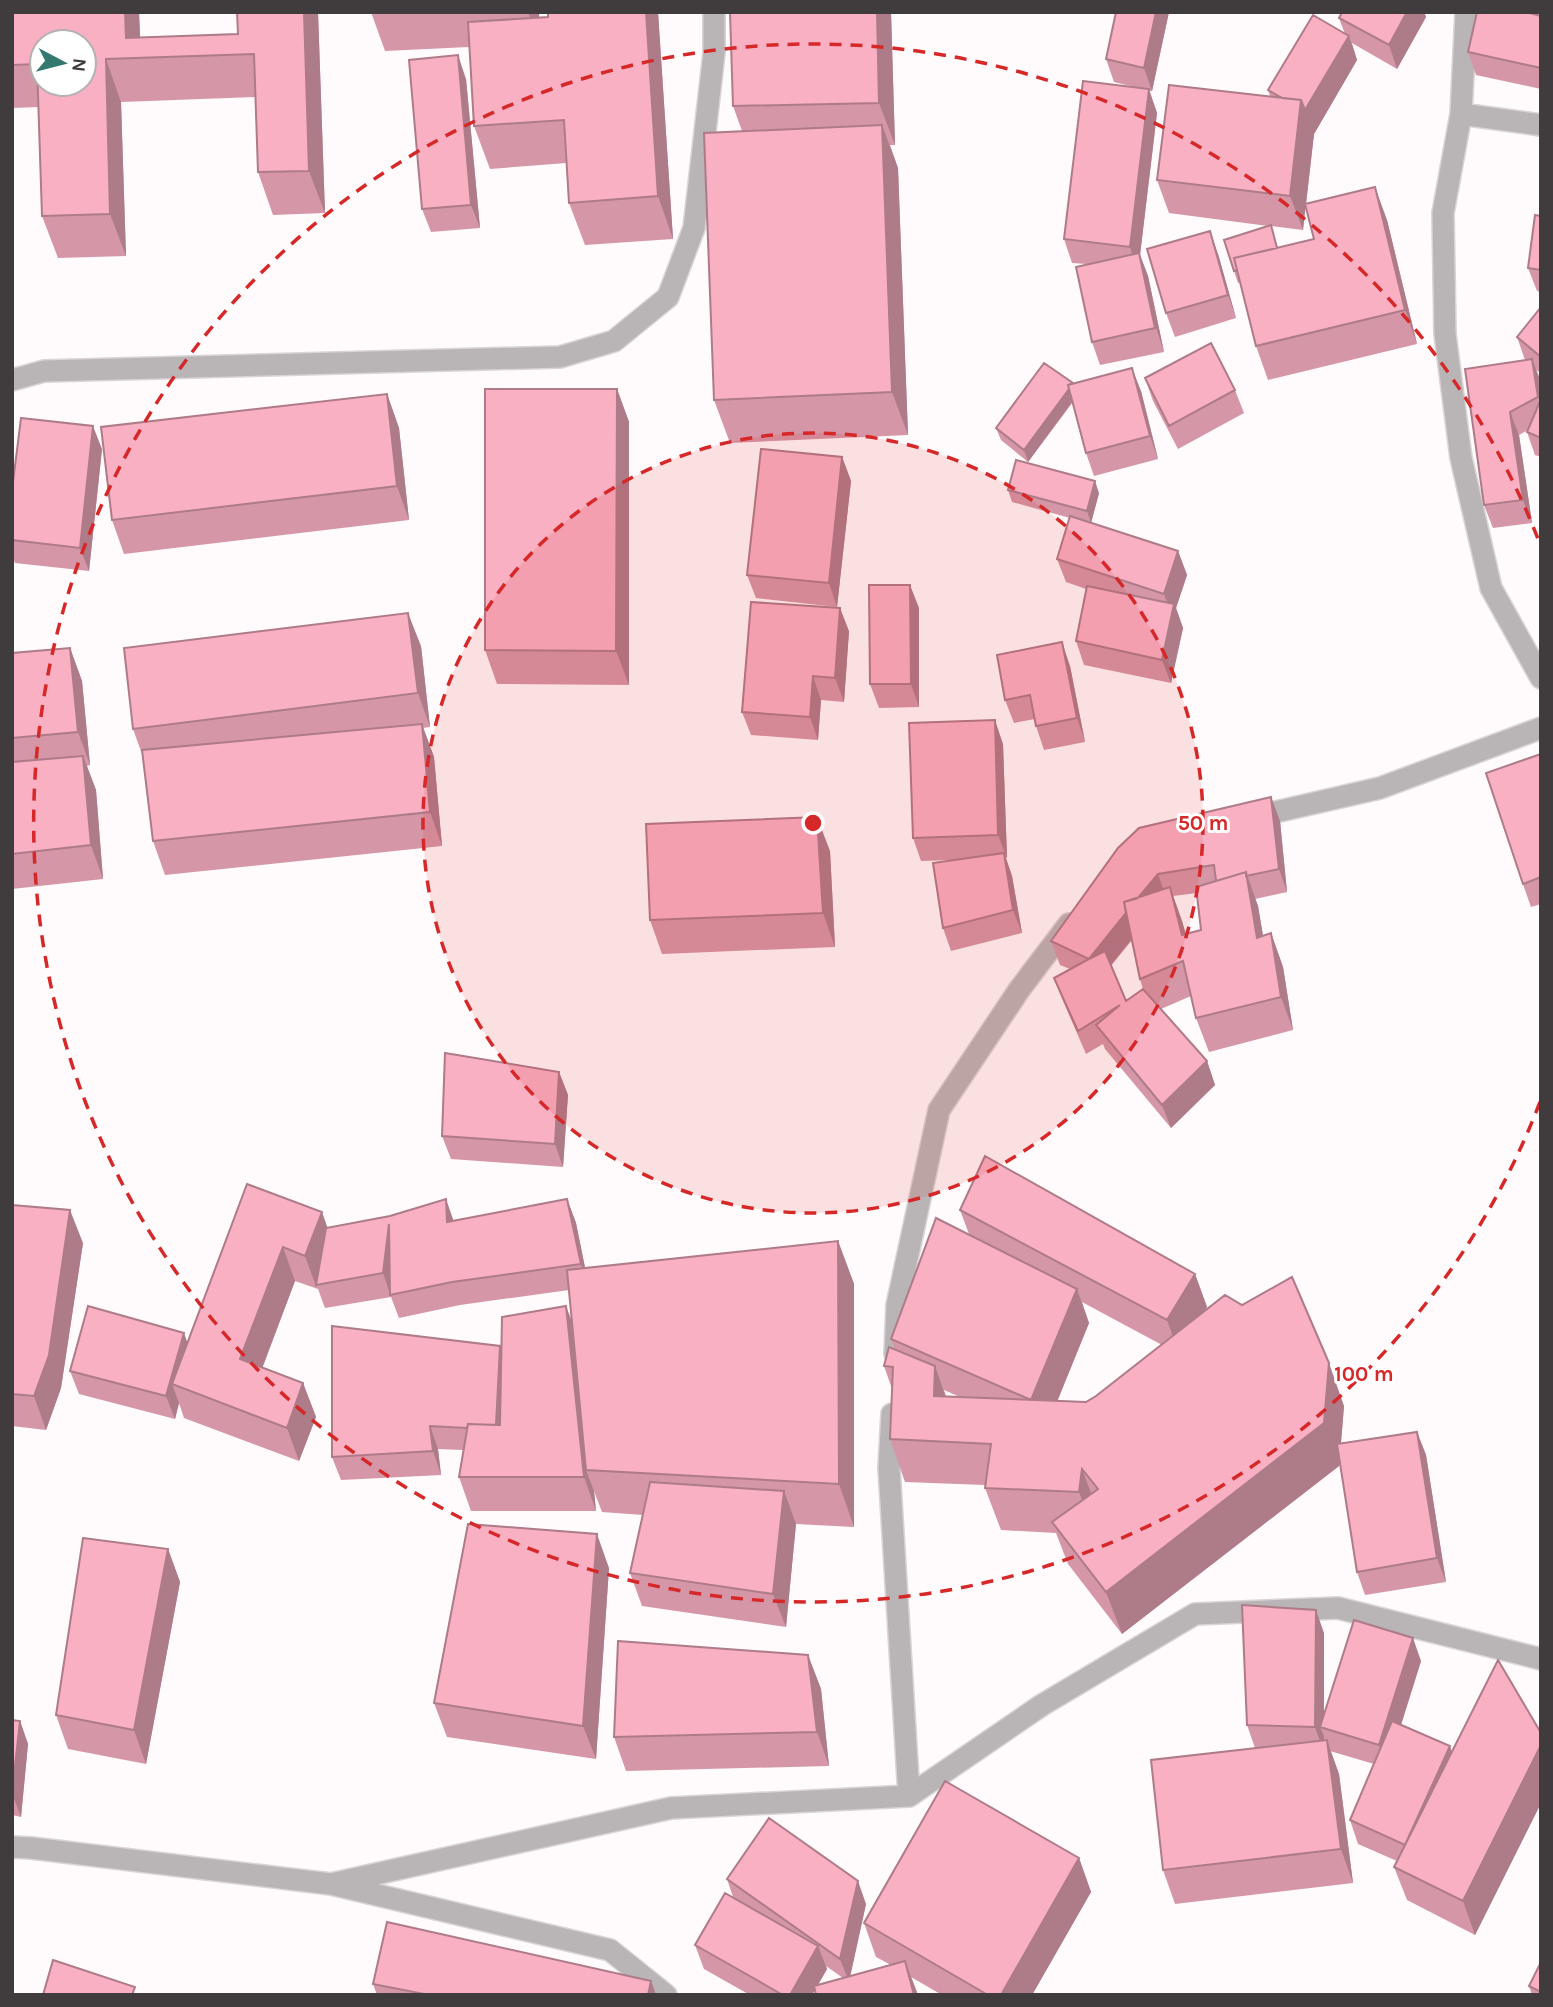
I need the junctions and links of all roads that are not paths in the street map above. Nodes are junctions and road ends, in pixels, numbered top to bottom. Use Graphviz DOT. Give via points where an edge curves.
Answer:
graph roads {
  1 [pos="714,12"];
  2 [pos="1466,12"];
  3 [pos="1461,114"];
  4 [pos="1541,125"];
  5 [pos="12,380"];
  6 [pos="1541,678"];
  7 [pos="1541,728"];
  8 [pos="1234,821"];
  9 [pos="1084,904"];
  10 [pos="894,1373"];
  11 [pos="893,1400"];
  12 [pos="1541,1659"];
  13 [pos="909,1796"];
  14 [pos="12,1847"];
  15 [pos="331,1884"];
  16 [pos="666,1995"];
  1 -- 5 [label="street" via="714,53 694,228 668,297 614,341 559,357 44,371"];
  2 -- 3 [label="street"];
  3 -- 4 [label="street"];
  3 -- 6 [label="street" via="1443,213 1445,334 1461,458 1491,588"];
  7 -- 8 [label="street" via="1380,788"];
  9 -- 10 [label="street" via="1019,990 939,1110 897,1305"];
  11 -- 13 [label="street" via="889,1468"];
  12 -- 13 [label="street" via="1338,1608 1195,1614 1042,1704"];
  13 -- 15 [label="street" via="671,1808"];
  14 -- 15 [label="street"];
  15 -- 16 [label="street" via="610,1950"];
}
